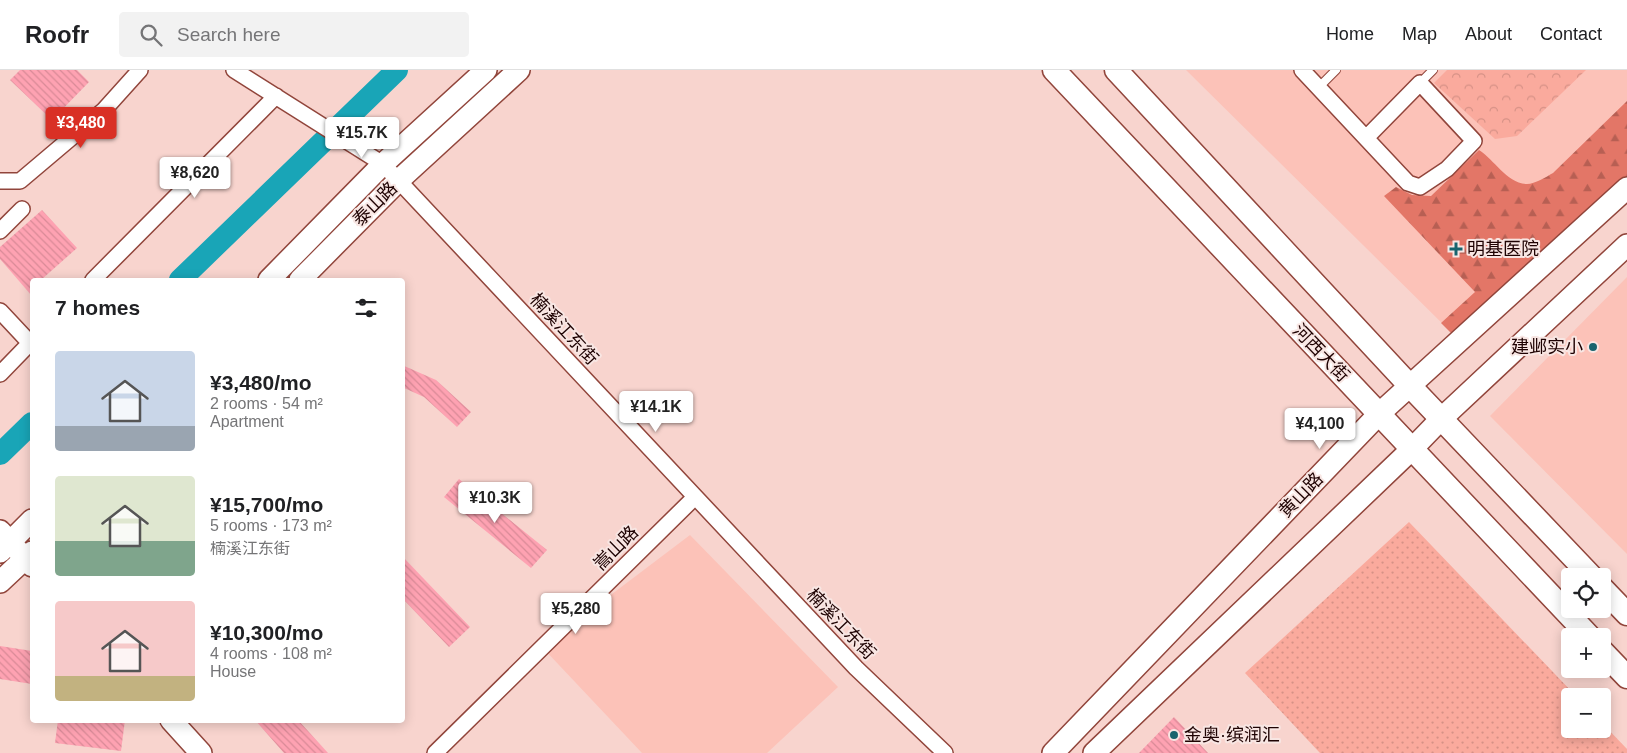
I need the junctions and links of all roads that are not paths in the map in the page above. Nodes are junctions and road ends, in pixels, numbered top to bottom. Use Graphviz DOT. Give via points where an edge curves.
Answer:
graph roads {
  1 [pos="140,70"];
  2 [pos="234,70"];
  3 [pos="486,70"];
  4 [pos="519,70"];
  5 [pos="1054,70"];
  6 [pos="1302,70"];
  7 [pos="1336,70"];
  8 [pos="1433,70"];
  9 [pos="1118,71"];
  10 [pos="1420,83"];
  11 [pos="1318,88"];
  12 [pos="276,96"];
  13 [pos="1366,138"];
  14 [pos="383,164"];
  15 [pos="0,181"];
  16 [pos="398,181"];
  17 [pos="1627,188"];
  18 [pos="22,209"];
  19 [pos="0,231"];
  20 [pos="1627,245"];
  21 [pos="95,278"];
  22 [pos="271,278"];
  23 [pos="302,278"];
  24 [pos="0,311"];
  25 [pos="30,341"];
  26 [pos="30,343"];
  27 [pos="0,374"];
  28 [pos="1410,386"];
  29 [pos="1380,414"];
  30 [pos="1441,419"];
  31 [pos="1412,449"];
  32 [pos="695,496"];
  33 [pos="30,522"];
  34 [pos="4,541"];
  35 [pos="30,559"];
  36 [pos="1583,568"];
  37 [pos="0,582"];
  38 [pos="1611,597"];
  39 [pos="1627,614"];
  40 [pos="1581,628"];
  41 [pos="1611,660"];
  42 [pos="1627,677"];
  43 [pos="174,723"];
  44 [pos="201,753"];
  45 [pos="435,753"];
  46 [pos="945,753"];
  47 [pos="1053,753"];
  48 [pos="1094,753"];
  1 -- 15 [label="street" via="104,110 20,181"];
  2 -- 12 [label="street, 楠溪江东街"];
  3 -- 14 [label="main road, 泰山路"];
  4 -- 16 [label="main road, 泰山路"];
  5 -- 29 [label="main road, 河西大街"];
  6 -- 11 [label="street"];
  7 -- 11 [label="lane"];
  8 -- 10 [label="lane"];
  9 -- 28 [label="main road"];
  10 -- 13 [label="street"];
  10 -- 13 [label="street" via="1474,141 1448,170 1420,188 1408,182"];
  11 -- 13 [label="street"];
  12 -- 14 [label="street, 楠溪江东街"];
  12 -- 21 [label="street"];
  14 -- 16 [label="street, 楠溪江东街"];
  14 -- 22 [label="main road, 泰山路"];
  16 -- 23 [label="main road, 泰山路"];
  16 -- 32 [label="street, 楠溪江东街"];
  17 -- 28 [label="main road, 黄山路"];
  18 -- 19 [label="street"];
  20 -- 30 [label="main road"];
  24 -- 25 [label="street"];
  26 -- 27 [label="street"];
  28 -- 29 [label="main road, 黄山路"];
  28 -- 30 [label="main road"];
  29 -- 31 [label="main road, 河西大街"];
  29 -- 47 [label="main road, 黄山路"];
  30 -- 31 [label="main road"];
  30 -- 36 [label="main road"];
  31 -- 40 [label="main road, 河西大街"];
  31 -- 48 [label="main road"];
  32 -- 45 [label="street, 嵩山路"];
  32 -- 46 [label="street, 楠溪江东街" via="856,668"];
  33 -- 34 [label="main road"];
  34 -- 35 [label="main road"];
  35 -- 37 [label="main road"];
  38 -- 39 [label="main road"];
  41 -- 42 [label="main road"];
  43 -- 44 [label="main road"];
}
